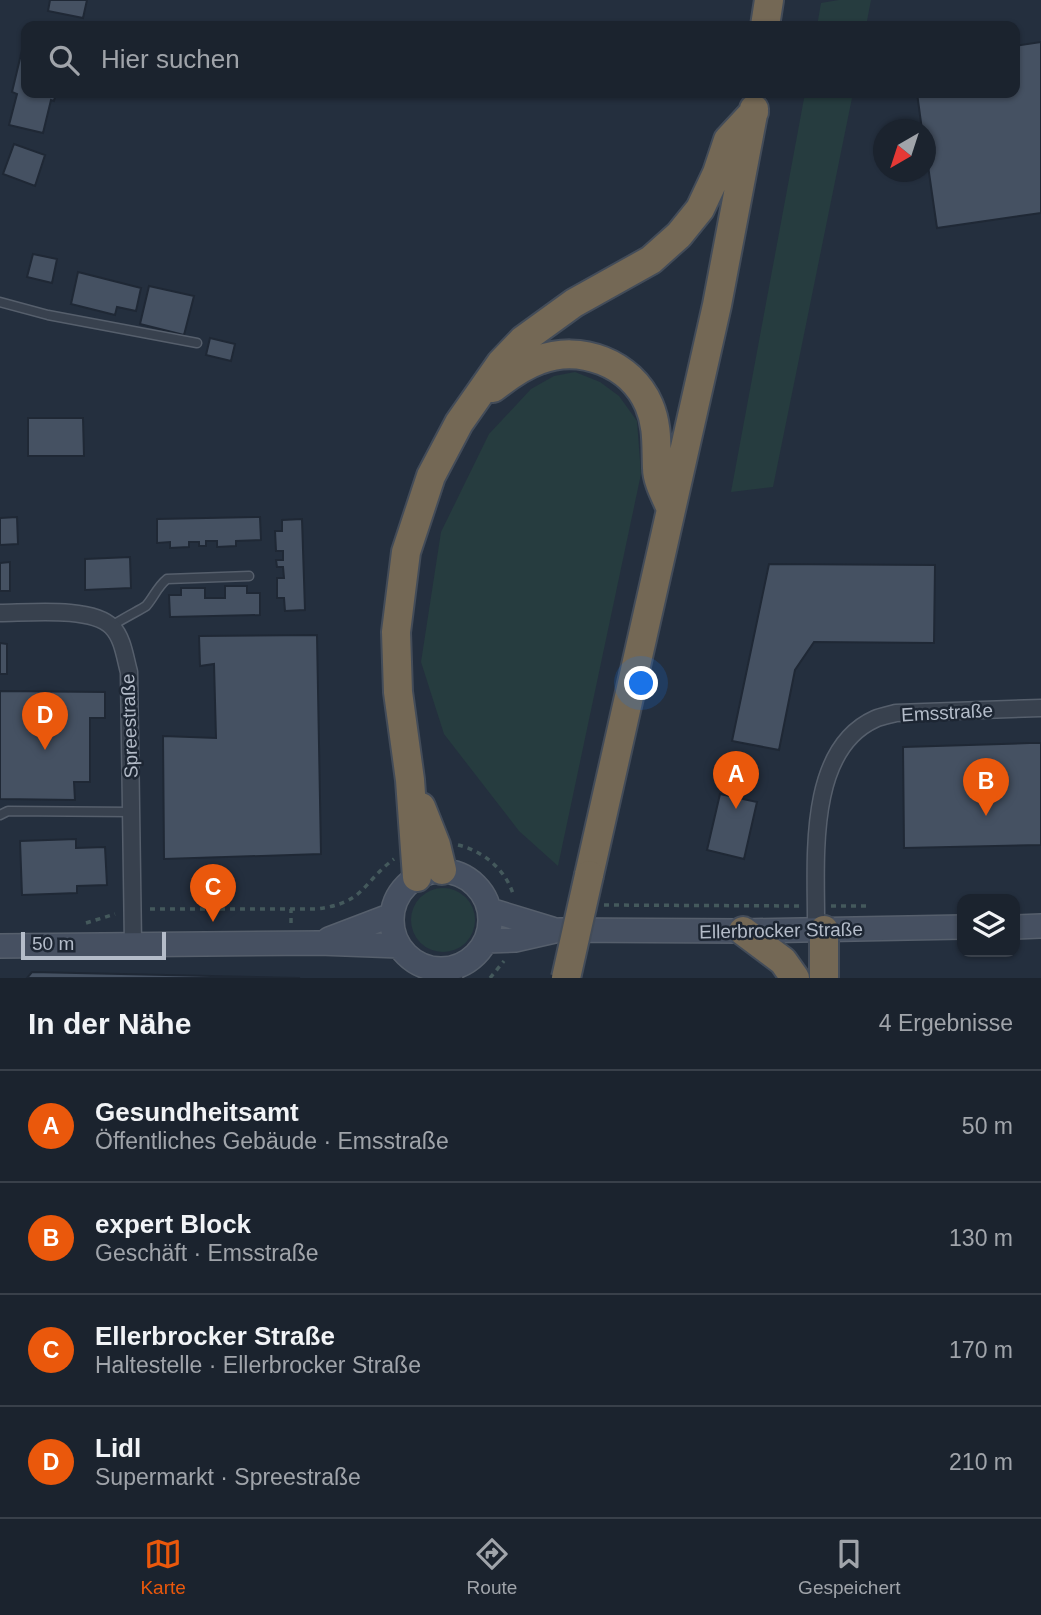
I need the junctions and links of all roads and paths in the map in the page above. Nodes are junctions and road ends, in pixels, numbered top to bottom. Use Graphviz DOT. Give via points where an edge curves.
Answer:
graph roads {
  1 [pos="769,0"];
  2 [pos="766,21"];
  3 [pos="755,102"];
  4 [pos="0,302"];
  5 [pos="197,343"];
  6 [pos="474,402"];
  7 [pos="671,509"];
  8 [pos="249,576"];
  9 [pos="0,612"];
  10 [pos="111,626"];
  11 [pos="1041,709"];
  12 [pos="132,812"];
  13 [pos="0,815"];
  14 [pos="428,860"];
  15 [pos="600,905"];
  16 [pos="869,906"];
  17 [pos="134,909"];
  18 [pos="291,909"];
  19 [pos="490,911"];
  20 [pos="392,915"];
  21 [pos="76,923"];
  22 [pos="291,923"];
  23 [pos="816,924"];
  24 [pos="1041,926"];
  25 [pos="1020,927"];
  26 [pos="957,928"];
  27 [pos="516,930"];
  28 [pos="743,931"];
  29 [pos="486,941"];
  30 [pos="319,943"];
  31 [pos="133,944"];
  32 [pos="0,946"];
  33 [pos="399,946"];
  34 [pos="444,973"];
  35 [pos="490,978"];
  36 [pos="566,978"];
  37 [pos="795,978"];
  38 [pos="806,978"];
  39 [pos="824,978"];
  1 -- 2 [label="highway"];
  3 -- 6 [label="highway" via="728,140 718,173 679,235 651,260 574,303 523,340"];
  3 -- 7 [label="highway" via="718,305"];
  4 -- 5 [label="lane"];
  6 -- 7 [label="highway" via="539,360 563,354 606,361 636,385 648,403 655,427 657,471"];
  6 -- 14 [label="highway" via="437,463 420,503 406,552 397,632 398,692 410,780"];
  7 -- 36 [label="highway, bridge"];
  8 -- 10 [label="lane" via="167,579 145,607"];
  9 -- 10 [label="street" via="61,612 92,616"];
  10 -- 12 [label="street, Spreestraße" via="122,644 129,673"];
  11 -- 23 [label="street, Emsstraße" via="896,713 859,729 831,763 824,785 816,863"];
  12 -- 13 [label="lane" via="8,811"];
  12 -- 17 [label="street, Spreestraße"];
  14 -- 18 [label="path" via="404,852 347,902"];
  14 -- 19 [label="main road" via="473,882"];
  14 -- 20 [label="main road" via="396,900"];
  14 -- 27 [label="path" via="461,845 491,861 512,888"];
  15 -- 23 [label="path"];
  16 -- 23 [label="path"];
  17 -- 18 [label="path"];
  17 -- 21 [label="path"];
  17 -- 31 [label="street, Spreestraße"];
  18 -- 22 [label="path"];
  19 -- 27 [label="main road, Ellerbrocker Straße"];
  19 -- 29 [label="main road"];
  20 -- 30 [label="main road"];
  20 -- 33 [label="main road"];
  23 -- 26 [label="main road, Ellerbrocker Straße"];
  23 -- 28 [label="main road, Ellerbrocker Straße"];
  23 -- 38 [label="highway"];
  23 -- 39 [label="highway"];
  24 -- 25 [label="main road"];
  27 -- 28 [label="main road, Ellerbrocker Straße"];
  27 -- 29 [label="main road, Ellerbrocker Straße"];
  27 -- 35 [label="path" via="509,953"];
  28 -- 37 [label="highway" via="783,961"];
  29 -- 34 [label="main road" via="478,953"];
  30 -- 31 [label="main road"];
  30 -- 33 [label="main road"];
  31 -- 32 [label="main road"];
  33 -- 34 [label="main road" via="409,958"];
}
